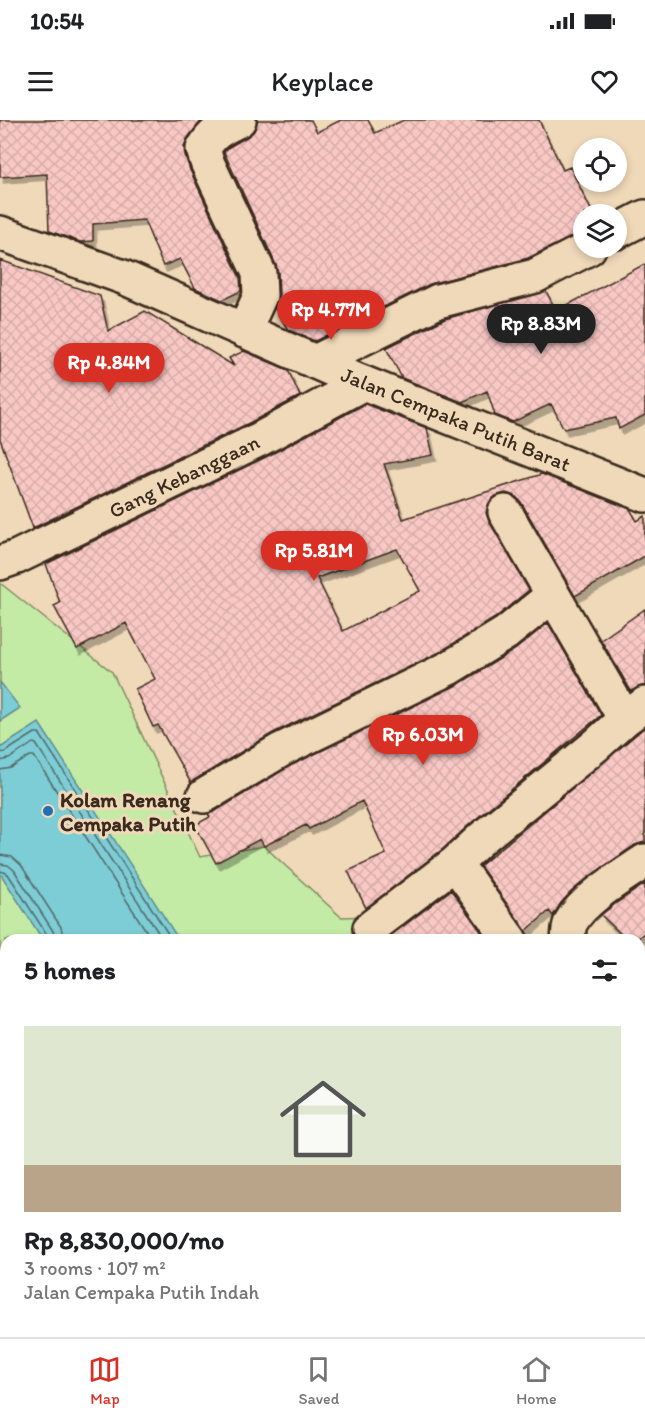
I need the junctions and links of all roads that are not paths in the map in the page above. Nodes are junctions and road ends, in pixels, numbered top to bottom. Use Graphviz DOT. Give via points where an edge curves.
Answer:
graph roads {
  1 [pos="239,120"];
  2 [pos="645,217"];
  3 [pos="627,226"];
  4 [pos="0,233"];
  5 [pos="573,256"];
  6 [pos="244,331"];
  7 [pos="315,362"];
  8 [pos="364,383"];
  9 [pos="645,495"];
  10 [pos="505,512"];
  11 [pos="0,563"];
  12 [pos="553,595"];
  13 [pos="635,712"];
  14 [pos="204,796"];
  15 [pos="645,861"];
  16 [pos="455,863"];
  17 [pos="370,928"];
  18 [pos="506,934"];
  19 [pos="569,934"];
  1 -- 6 [label="street" via="210,137 203,149 259,273 260,296"];
  2 -- 3 [label="street"];
  4 -- 6 [label="street, Jalan Cempaka Putih Barat" via="123,278"];
  5 -- 7 [label="street" via="535,276 438,301"];
  6 -- 7 [label="street, Jalan Cempaka Putih Barat"];
  7 -- 8 [label="street, Jalan Cempaka Putih Barat"];
  8 -- 9 [label="street, Jalan Cempaka Putih Barat"];
  8 -- 11 [label="street, Gang Kebanggaan" via="260,439"];
  10 -- 12 [label="street"];
  12 -- 13 [label="street"];
  12 -- 14 [label="street" via="506,633 449,668 281,750"];
  13 -- 16 [label="street"];
  15 -- 19 [label="street" via="578,910"];
  16 -- 17 [label="street"];
  16 -- 18 [label="street"];
}
